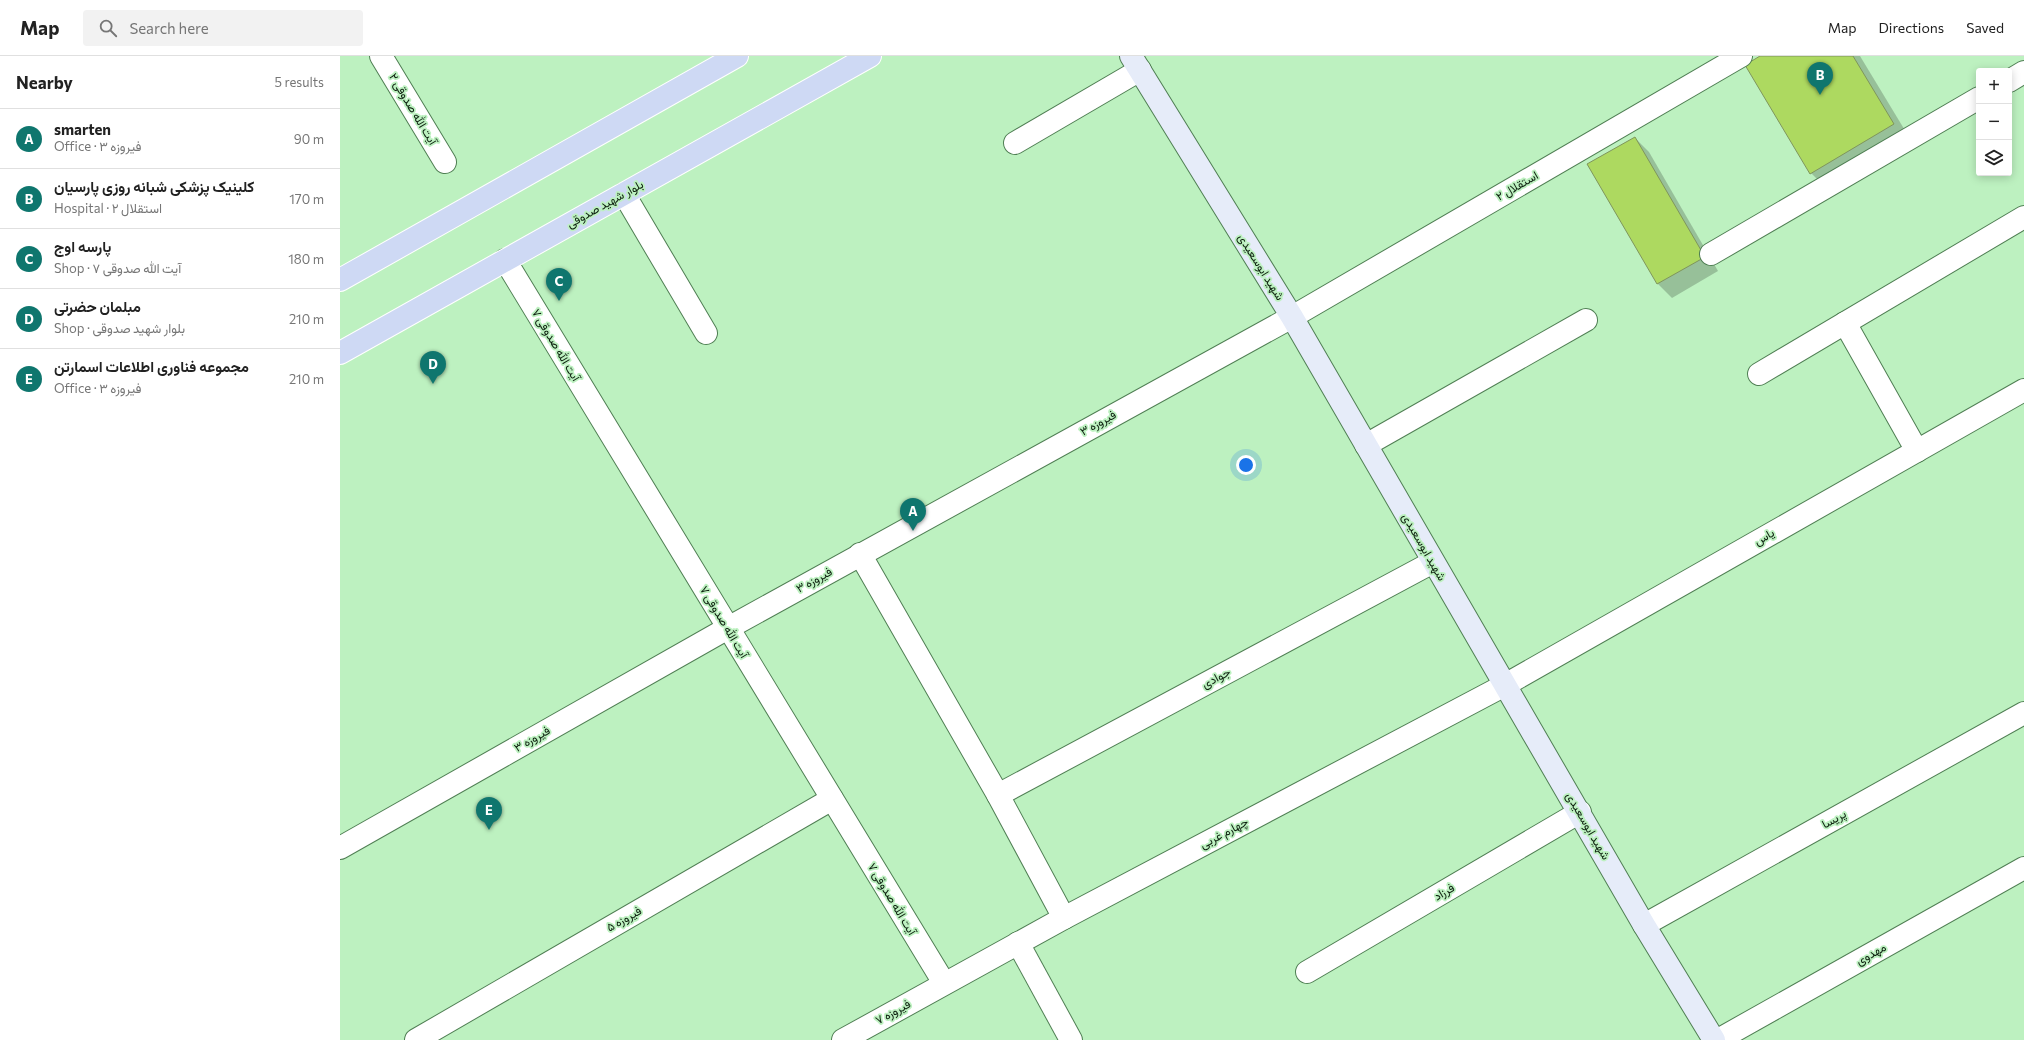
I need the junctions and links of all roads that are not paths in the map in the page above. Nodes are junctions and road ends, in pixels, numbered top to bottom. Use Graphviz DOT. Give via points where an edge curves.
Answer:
graph roads {
  1 [pos="381,56"];
  2 [pos="737,56"];
  3 [pos="870,56"];
  4 [pos="1741,56"];
  5 [pos="1135,63"];
  6 [pos="2024,72"];
  7 [pos="2012,79"];
  8 [pos="1976,100"];
  9 [pos="1015,143"];
  10 [pos="445,162"];
  11 [pos="624,194"];
  12 [pos="2024,217"];
  13 [pos="1711,254"];
  14 [pos="505,260"];
  15 [pos="340,280"];
  16 [pos="1292,317"];
  17 [pos="1586,320"];
  18 [pos="1845,323"];
  19 [pos="706,333"];
  20 [pos="340,353"];
  21 [pos="1758,374"];
  22 [pos="2024,390"];
  23 [pos="1366,445"];
  24 [pos="1917,451"];
  25 [pos="860,554"];
  26 [pos="1433,562"];
  27 [pos="728,628"];
  28 [pos="1505,685"];
  29 [pos="2024,713"];
  30 [pos="998,795"];
  31 [pos="832,799"];
  32 [pos="1580,812"];
  33 [pos="340,848"];
  34 [pos="2024,868"];
  35 [pos="1064,918"];
  36 [pos="1644,925"];
  37 [pos="1018,943"];
  38 [pos="1307,972"];
  39 [pos="944,983"];
  40 [pos="416,1040"];
  41 [pos="843,1040"];
  42 [pos="1071,1040"];
  43 [pos="1714,1040"];
  44 [pos="1718,1040"];
  1 -- 10 [label="street, آیت الله صدوقی ۲"];
  2 -- 15 [label="main road"];
  3 -- 11 [label="main road, بلوار شهید صدوقی"];
  4 -- 16 [label="street, استقلال ۲"];
  5 -- 9 [label="street"];
  5 -- 16 [label="street, شهید ابوسعیدی"];
  6 -- 7 [label="street"];
  8 -- 13 [label="street"];
  11 -- 14 [label="main road, بلوار شهید صدوقی"];
  11 -- 19 [label="street"];
  12 -- 18 [label="street"];
  14 -- 20 [label="main road, بلوار شهید صدوقی"];
  14 -- 27 [label="street, آیت الله صدوقی ۷"];
  16 -- 23 [label="street, شهید ابوسعیدی"];
  16 -- 25 [label="street, فیروزه ۳"];
  17 -- 23 [label="street"];
  18 -- 21 [label="street"];
  18 -- 24 [label="street"];
  22 -- 24 [label="street, یاس"];
  23 -- 26 [label="street, شهید ابوسعیدی"];
  24 -- 28 [label="street, یاس"];
  25 -- 27 [label="street, فیروزه ۳"];
  25 -- 30 [label="street"];
  26 -- 28 [label="street, شهید ابوسعیدی"];
  26 -- 30 [label="street, جوادی"];
  27 -- 31 [label="street, آیت الله صدوقی ۷"];
  27 -- 33 [label="street, فیروزه ۳"];
  28 -- 32 [label="street, شهید ابوسعیدی"];
  28 -- 35 [label="street, چهارم غربی"];
  29 -- 36 [label="street, پریسا"];
  30 -- 35 [label="street"];
  31 -- 39 [label="street, آیت الله صدوقی ۷"];
  31 -- 40 [label="street, فیروزه ۵"];
  32 -- 36 [label="street, شهید ابوسعیدی"];
  32 -- 38 [label="street, فرزاد"];
  34 -- 44 [label="street, مهدوی"];
  35 -- 37 [label="street, چهارم غربی"];
  36 -- 43 [label="street, شهید ابوسعیدی"];
  37 -- 39 [label="street, چهارم غربی"];
  37 -- 42 [label="street"];
  39 -- 41 [label="street, فیروزه ۷"];
}
